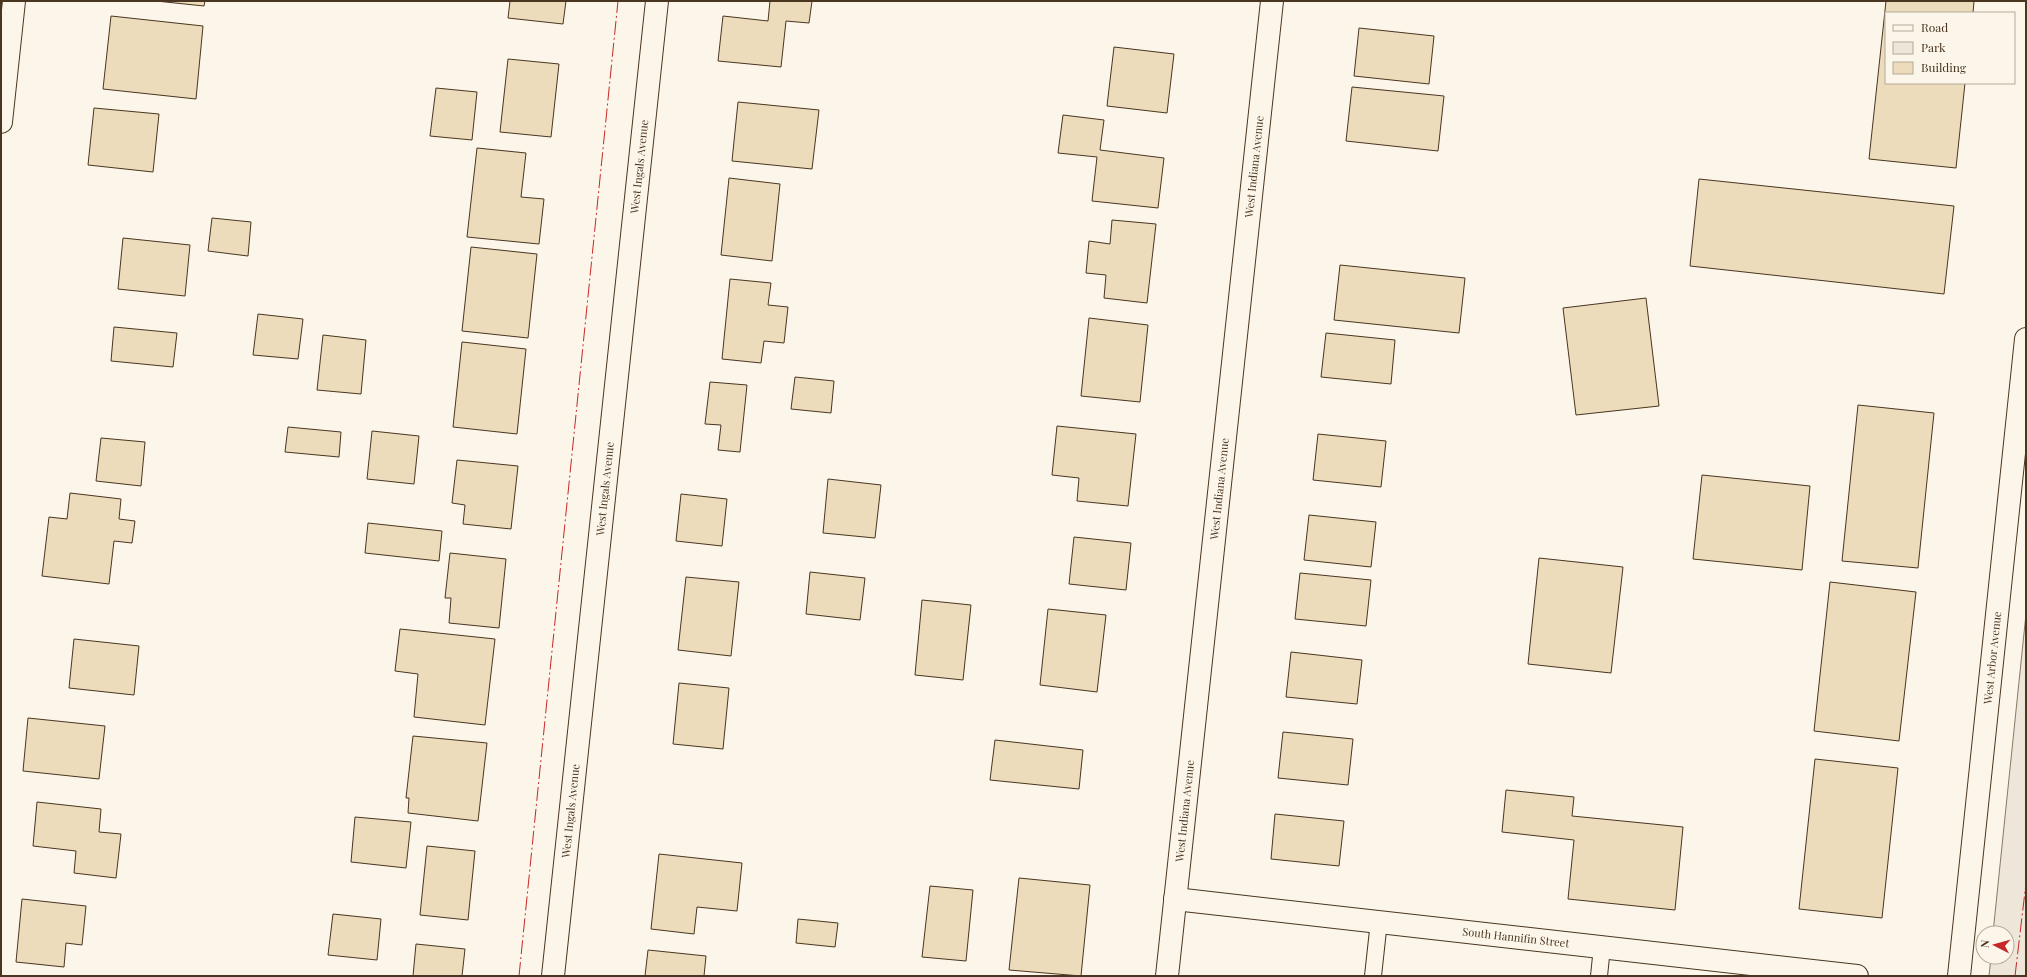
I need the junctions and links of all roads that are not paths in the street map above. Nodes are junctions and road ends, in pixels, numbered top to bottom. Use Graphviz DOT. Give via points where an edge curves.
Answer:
graph roads {
  1 [pos="14,1"];
  2 [pos="657,1"];
  3 [pos="1272,1"];
  4 [pos="1,122"];
  5 [pos="2026,339"];
  6 [pos="1175,899"];
  7 [pos="1378,921"];
  8 [pos="1602,947"];
  9 [pos="1738,970"];
  10 [pos="553,976"];
  11 [pos="1167,976"];
  12 [pos="1372,976"];
  13 [pos="1599,976"];
  14 [pos="1857,976"];
  15 [pos="1959,976"];
  1 -- 4 [label="street"];
  2 -- 10 [label="street, West Ingals Avenue"];
  3 -- 6 [label="street, West Indiana Avenue"];
  5 -- 15 [label="street, West Arbor Avenue"];
  6 -- 7 [label="street, South Hannifin Street"];
  6 -- 11 [label="street, West Indiana Avenue"];
  7 -- 8 [label="street, South Hannifin Street"];
  7 -- 12 [label="lane"];
  8 -- 9 [label="street, South Hannifin Street"];
  8 -- 13 [label="lane"];
  9 -- 14 [label="street, South Hannifin Street"];
}
